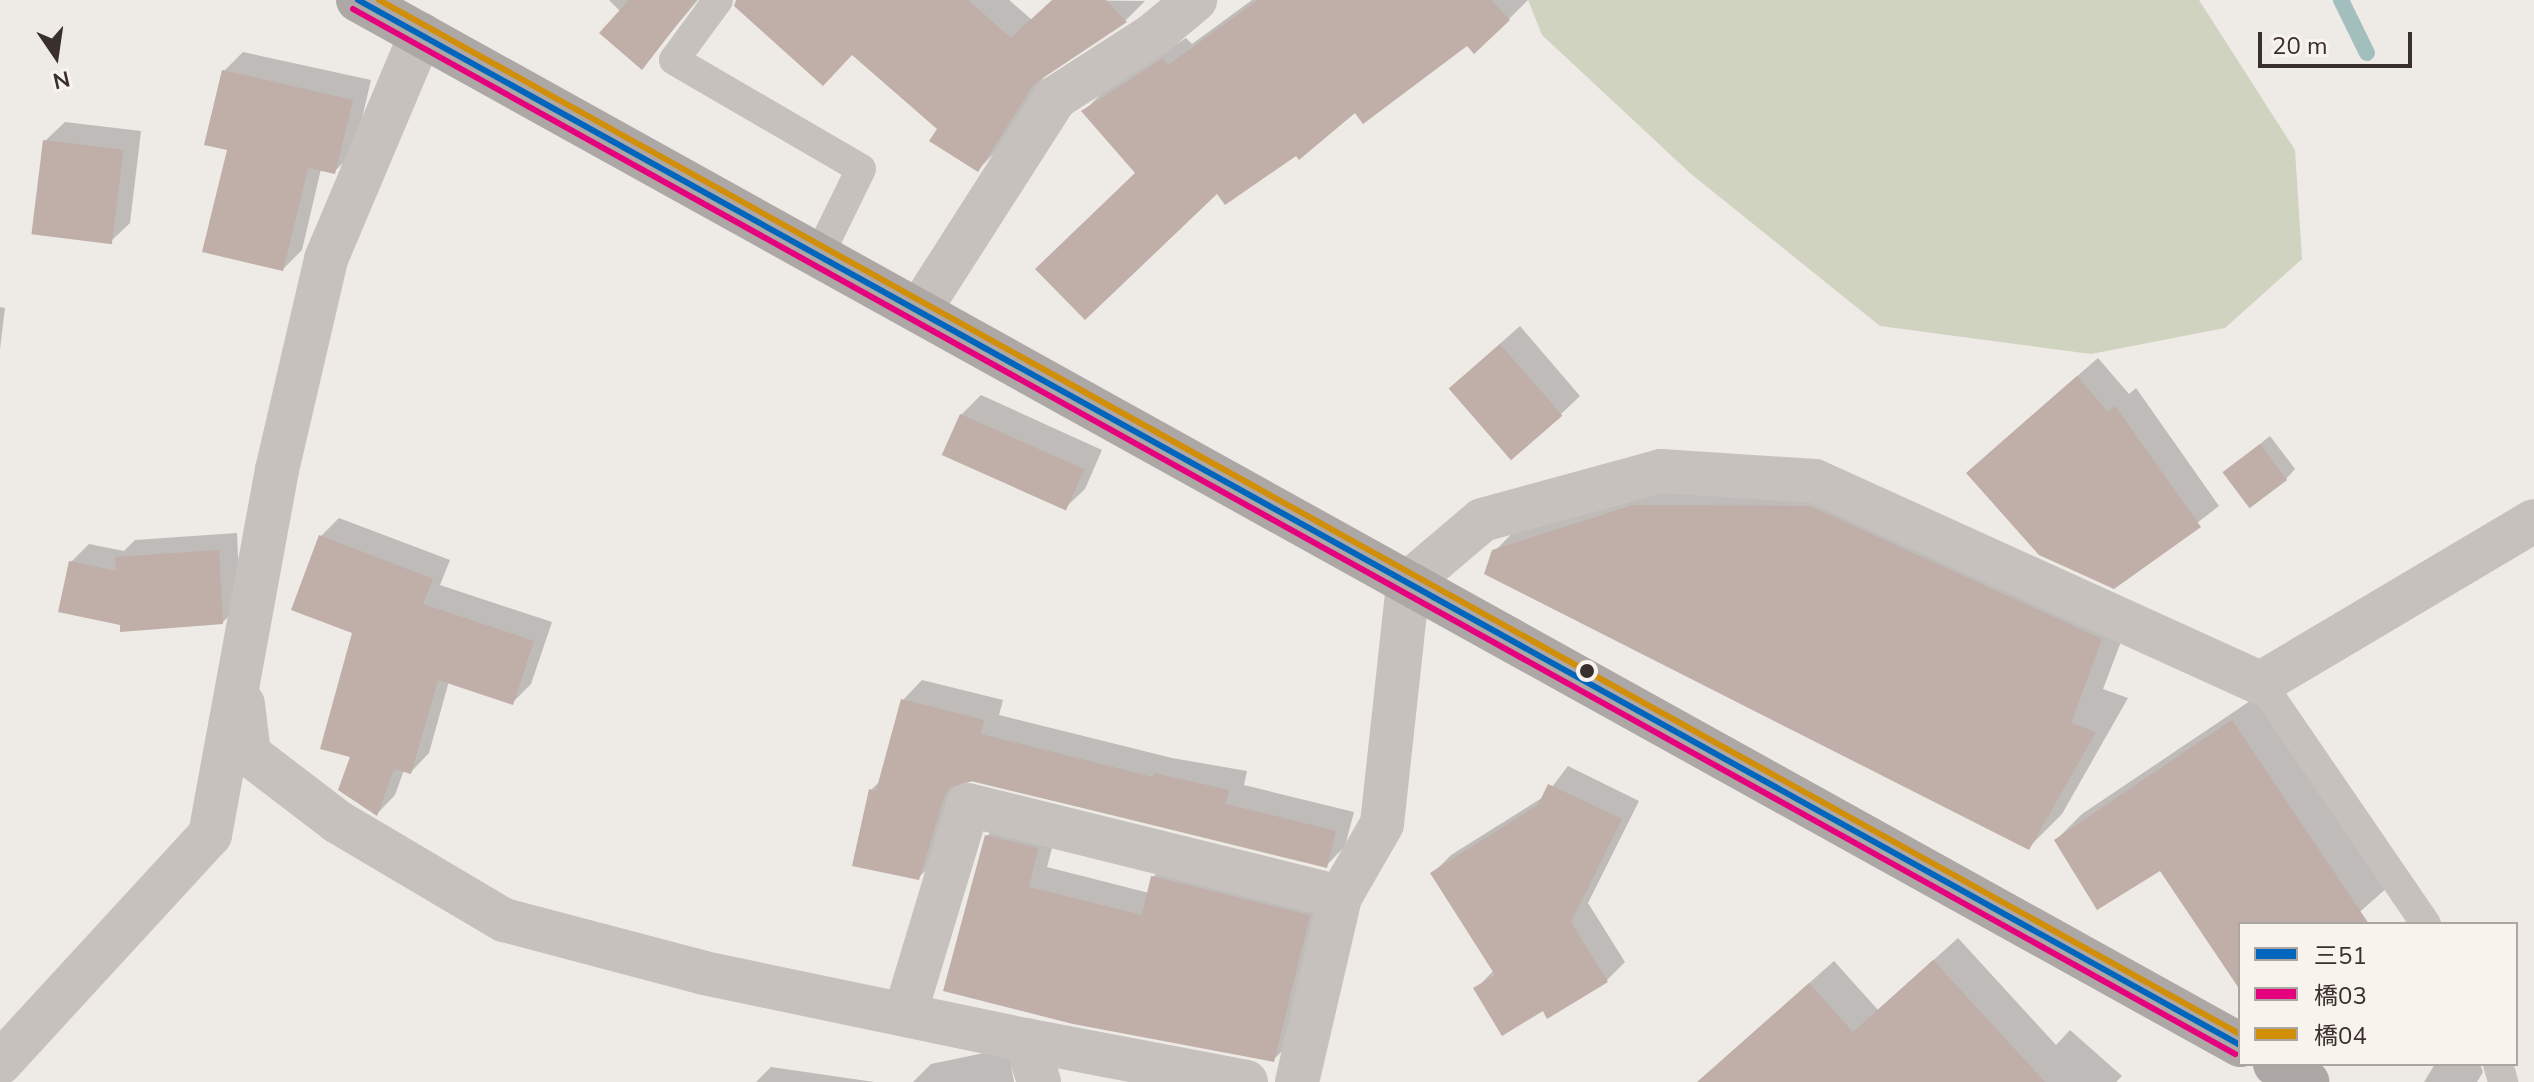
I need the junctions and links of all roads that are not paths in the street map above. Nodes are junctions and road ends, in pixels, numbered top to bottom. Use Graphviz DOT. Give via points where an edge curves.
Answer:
graph roads {
  1 [pos="358,0"];
  2 [pos="718,0"];
  3 [pos="1195,0"];
  4 [pos="421,34"];
  5 [pos="819,255"];
  6 [pos="919,311"];
  7 [pos="2534,521"];
  8 [pos="1408,583"];
  9 [pos="240,678"];
  10 [pos="2261,683"];
  11 [pos="1340,897"];
  12 [pos="2425,922"];
  13 [pos="905,1014"];
  14 [pos="1026,1040"];
  15 [pos="2238,1044"];
  16 [pos="0,1063"];
  17 [pos="2279,1066"];
  18 [pos="1039,1082"];
  19 [pos="1246,1082"];
  20 [pos="1297,1082"];
  21 [pos="2307,1082"];
  1 -- 4 [label="highway"];
  2 -- 5 [label="lane" via="674,60 861,169"];
  3 -- 6 [label="street" via="1153,35 1055,98"];
  4 -- 5 [label="highway"];
  4 -- 9 [label="street" via="326,259 277,470"];
  5 -- 6 [label="highway"];
  6 -- 8 [label="highway"];
  7 -- 10 [label="street"];
  8 -- 10 [label="street" via="1482,520 1661,471 1815,481"];
  8 -- 11 [label="street" via="1382,824"];
  8 -- 15 [label="highway"];
  9 -- 13 [label="street" via="249,754 338,822 504,920 704,973"];
  9 -- 16 [label="street" via="210,835"];
  10 -- 12 [label="lane"];
  11 -- 13 [label="street" via="968,805"];
  11 -- 20 [label="street"];
  13 -- 14 [label="street"];
  14 -- 18 [label="street"];
  14 -- 19 [label="street"];
  17 -- 21 [label="highway"];
}
